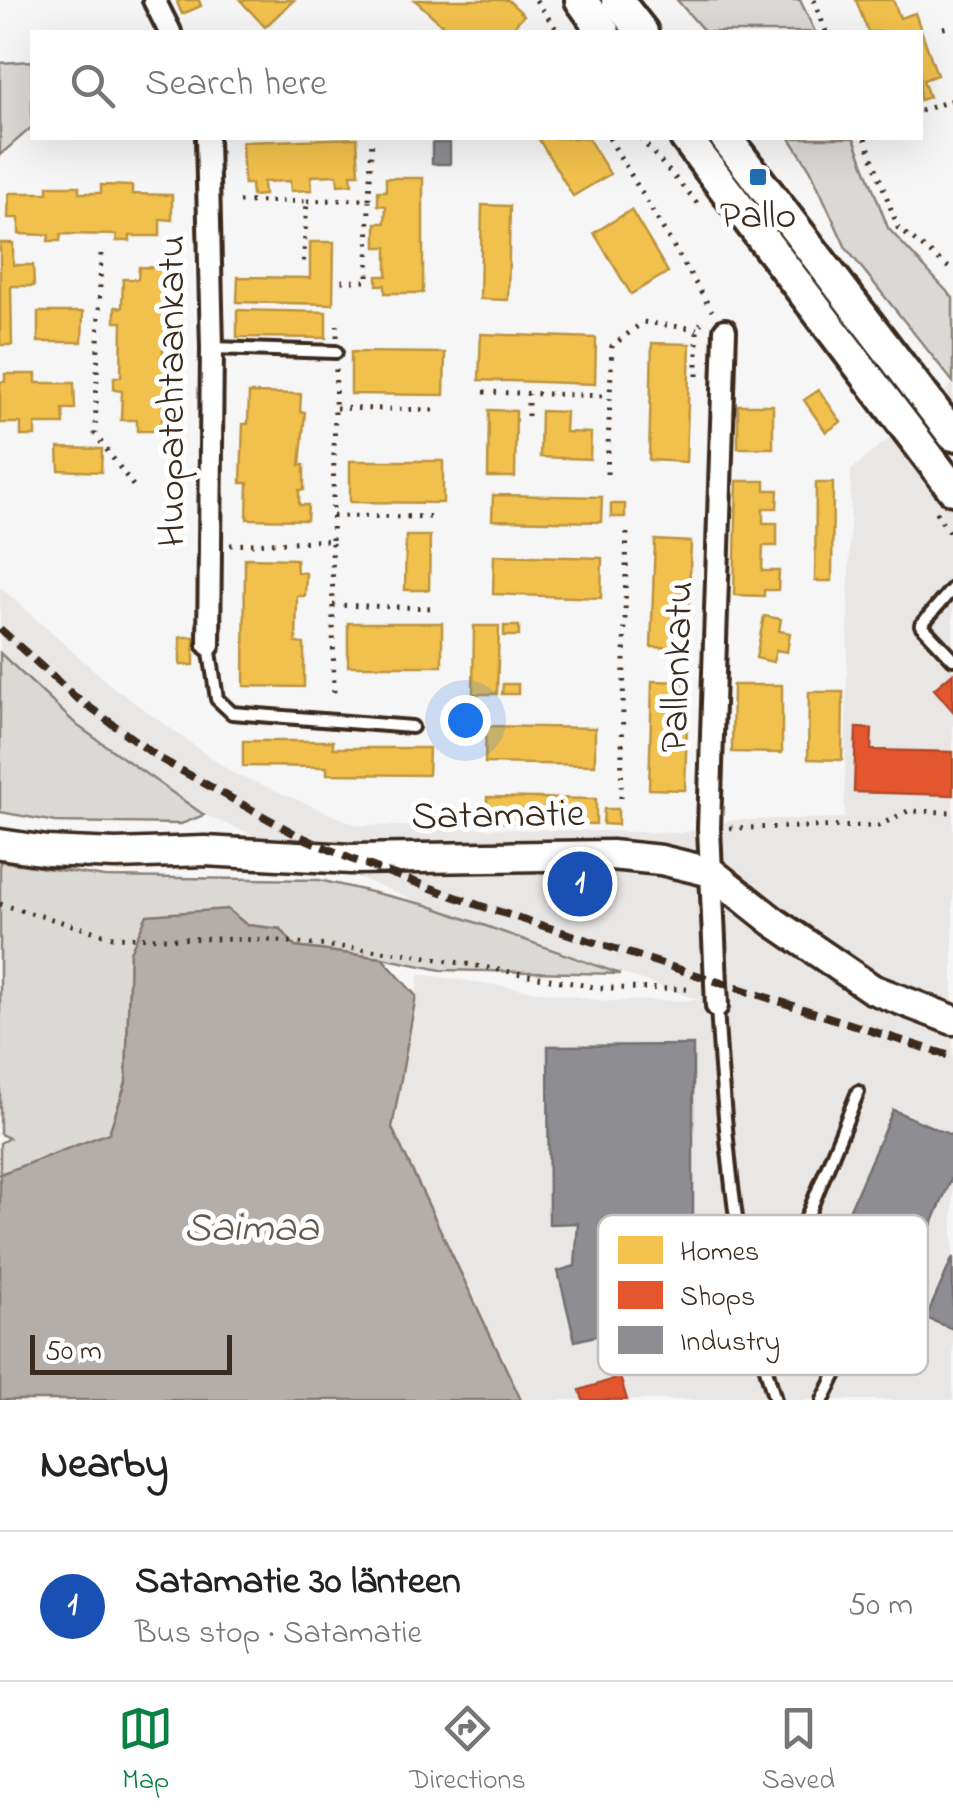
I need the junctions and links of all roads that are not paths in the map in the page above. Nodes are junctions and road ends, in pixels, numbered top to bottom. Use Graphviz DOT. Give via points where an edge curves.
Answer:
graph roads {
  1 [pos="154,0"];
  2 [pos="581,0"];
  3 [pos="617,0"];
  4 [pos="169,30"];
  5 [pos="603,30"];
  6 [pos="639,30"];
  7 [pos="207,140"];
  8 [pos="688,140"];
  9 [pos="728,140"];
  10 [pos="725,330"];
  11 [pos="212,348"];
  12 [pos="336,352"];
  13 [pos="953,435"];
  14 [pos="953,490"];
  15 [pos="953,588"];
  16 [pos="209,646"];
  17 [pos="953,659"];
  18 [pos="412,727"];
  19 [pos="0,844"];
  20 [pos="711,872"];
  21 [pos="716,999"];
  22 [pos="953,1020"];
  23 [pos="858,1092"];
  24 [pos="737,1215"];
  25 [pos="808,1215"];
  26 [pos="769,1375"];
  27 [pos="836,1375"];
  28 [pos="776,1400"];
  29 [pos="823,1400"];
  1 -- 4 [label="street"];
  2 -- 5 [label="main road"];
  3 -- 6 [label="main road"];
  7 -- 11 [label="street, Huopatehtaankatu"];
  8 -- 14 [label="main road"];
  9 -- 13 [label="main road"];
  10 -- 20 [label="street, Pallonkatu"];
  11 -- 12 [label="lane"];
  11 -- 16 [label="street, Huopatehtaankatu"];
  15 -- 17 [label="lane" via="921,626"];
  16 -- 18 [label="lane" via="217,698 232,713"];
  19 -- 20 [label="street, Satamatie" via="64,852 351,859 611,855"];
  20 -- 21 [label="street, Pallonkatu"];
  20 -- 22 [label="street, Satamatie" via="872,989"];
  21 -- 24 [label="lane"];
  23 -- 25 [label="lane"];
  26 -- 28 [label="lane"];
  27 -- 29 [label="lane"];
}
